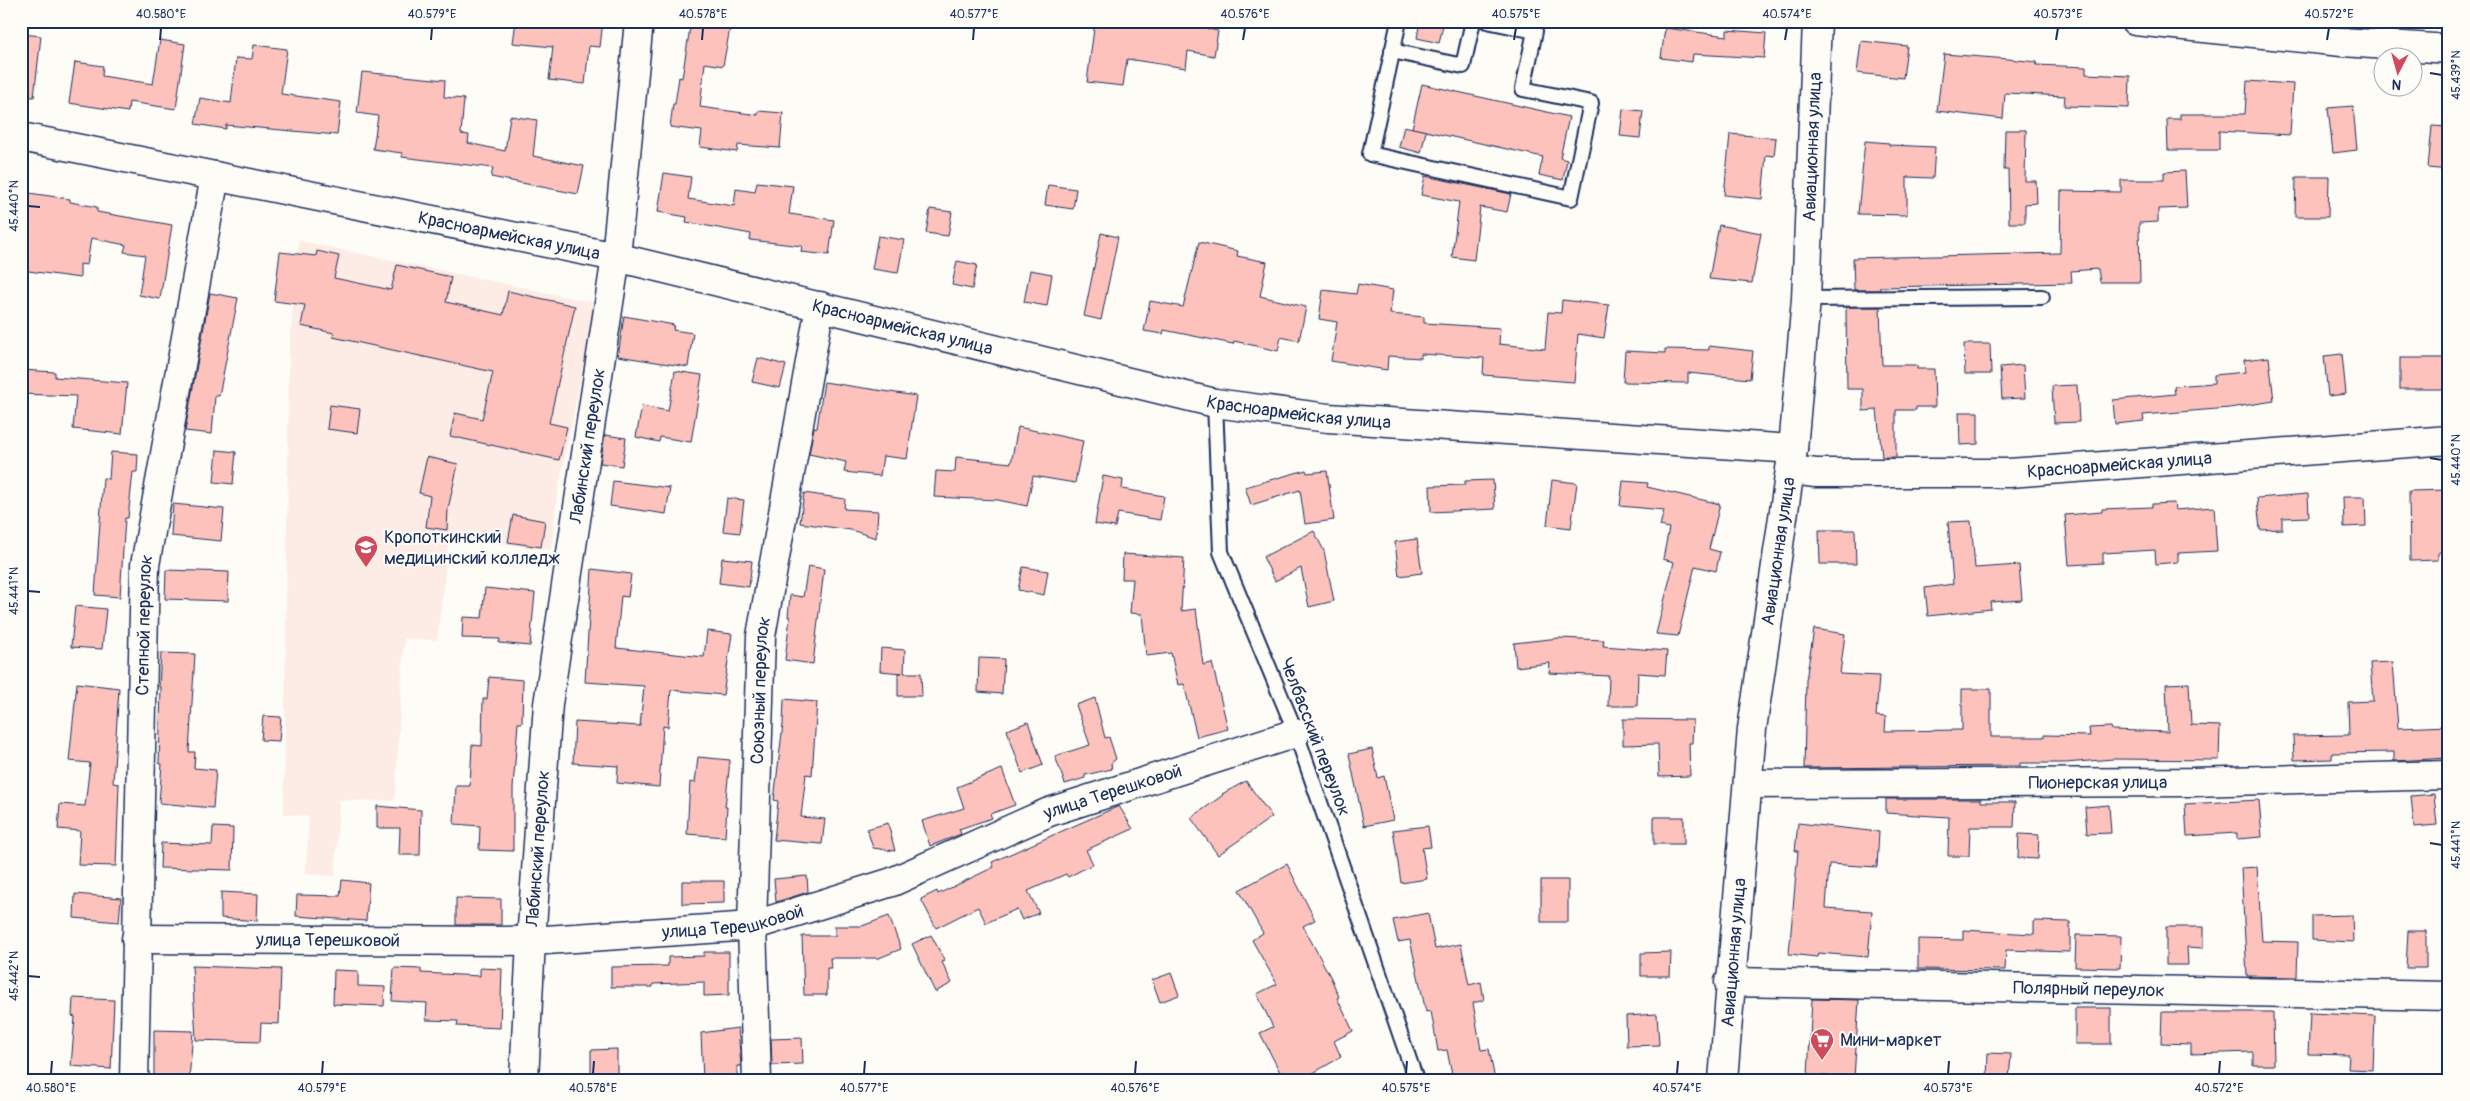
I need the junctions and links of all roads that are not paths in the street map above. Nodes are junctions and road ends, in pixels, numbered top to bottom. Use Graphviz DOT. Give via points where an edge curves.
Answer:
graph roads {
  1 [pos="640,21"];
  2 [pos="1399,21"];
  3 [pos="1473,21"];
  4 [pos="1488,21"];
  5 [pos="1817,21"];
  6 [pos="2135,21"];
  7 [pos="2449,49"];
  8 [pos="1392,51"];
  9 [pos="21,137"];
  10 [pos="215,176"];
  11 [pos="616,257"];
  12 [pos="2042,297"];
  13 [pos="1806,299"];
  14 [pos="820,306"];
  15 [pos="1215,403"];
  16 [pos="2449,440"];
  17 [pos="1792,459"];
  18 [pos="1296,733"];
  19 [pos="2449,775"];
  20 [pos="1748,784"];
  21 [pos="752,926"];
  22 [pos="136,939"];
  23 [pos="531,941"];
  24 [pos="1729,982"];
  25 [pos="2449,996"];
  26 [pos="134,1080"];
  27 [pos="524,1080"];
  28 [pos="757,1080"];
  29 [pos="1416,1080"];
  30 [pos="1723,1080"];
  1 -- 11 [label="street, Лабинский переулок"];
  2 -- 8 [label="lane"];
  3 -- 8 [label="lane" via="1463,66"];
  4 -- 8 [label="lane" via="1535,31 1523,88 1591,103 1571,198 1370,154"];
  5 -- 13 [label="street, Авиационная улица"];
  6 -- 7 [label="street" via="2342,42"];
  9 -- 10 [label="street, Красноармейская улица"];
  10 -- 11 [label="street, Красноармейская улица"];
  10 -- 22 [label="street, Степной переулок" via="145,565"];
  11 -- 14 [label="street, Красноармейская улица"];
  11 -- 23 [label="street, Лабинский переулок" via="548,704"];
  12 -- 13 [label="lane"];
  13 -- 17 [label="street, Авиационная улица"];
  14 -- 15 [label="street, Красноармейская улица"];
  14 -- 21 [label="street, Союзный переулок" via="761,636"];
  15 -- 17 [label="street, Красноармейская улица" via="1328,418"];
  15 -- 18 [label="lane, Челбасский переулок" via="1221,552"];
  16 -- 17 [label="street, Красноармейская улица" via="2009,473 1816,473"];
  17 -- 20 [label="street, Авиационная улица" via="1762,655"];
  18 -- 21 [label="street, улица Терешковой" via="1049,812 892,882"];
  18 -- 29 [label="lane, Челбасский переулок"];
  19 -- 20 [label="street, Пионерская улица" via="2181,782"];
  20 -- 24 [label="street, Авиационная улица"];
  21 -- 23 [label="street, улица Терешковой"];
  21 -- 28 [label="street, Союзный переулок"];
  22 -- 23 [label="street, улица Терешковой"];
  22 -- 26 [label="street, Степной переулок"];
  23 -- 27 [label="street, Лабинский переулок"];
  24 -- 25 [label="street, Полярный переулок"];
  24 -- 30 [label="street, Авиационная улица"];
}
